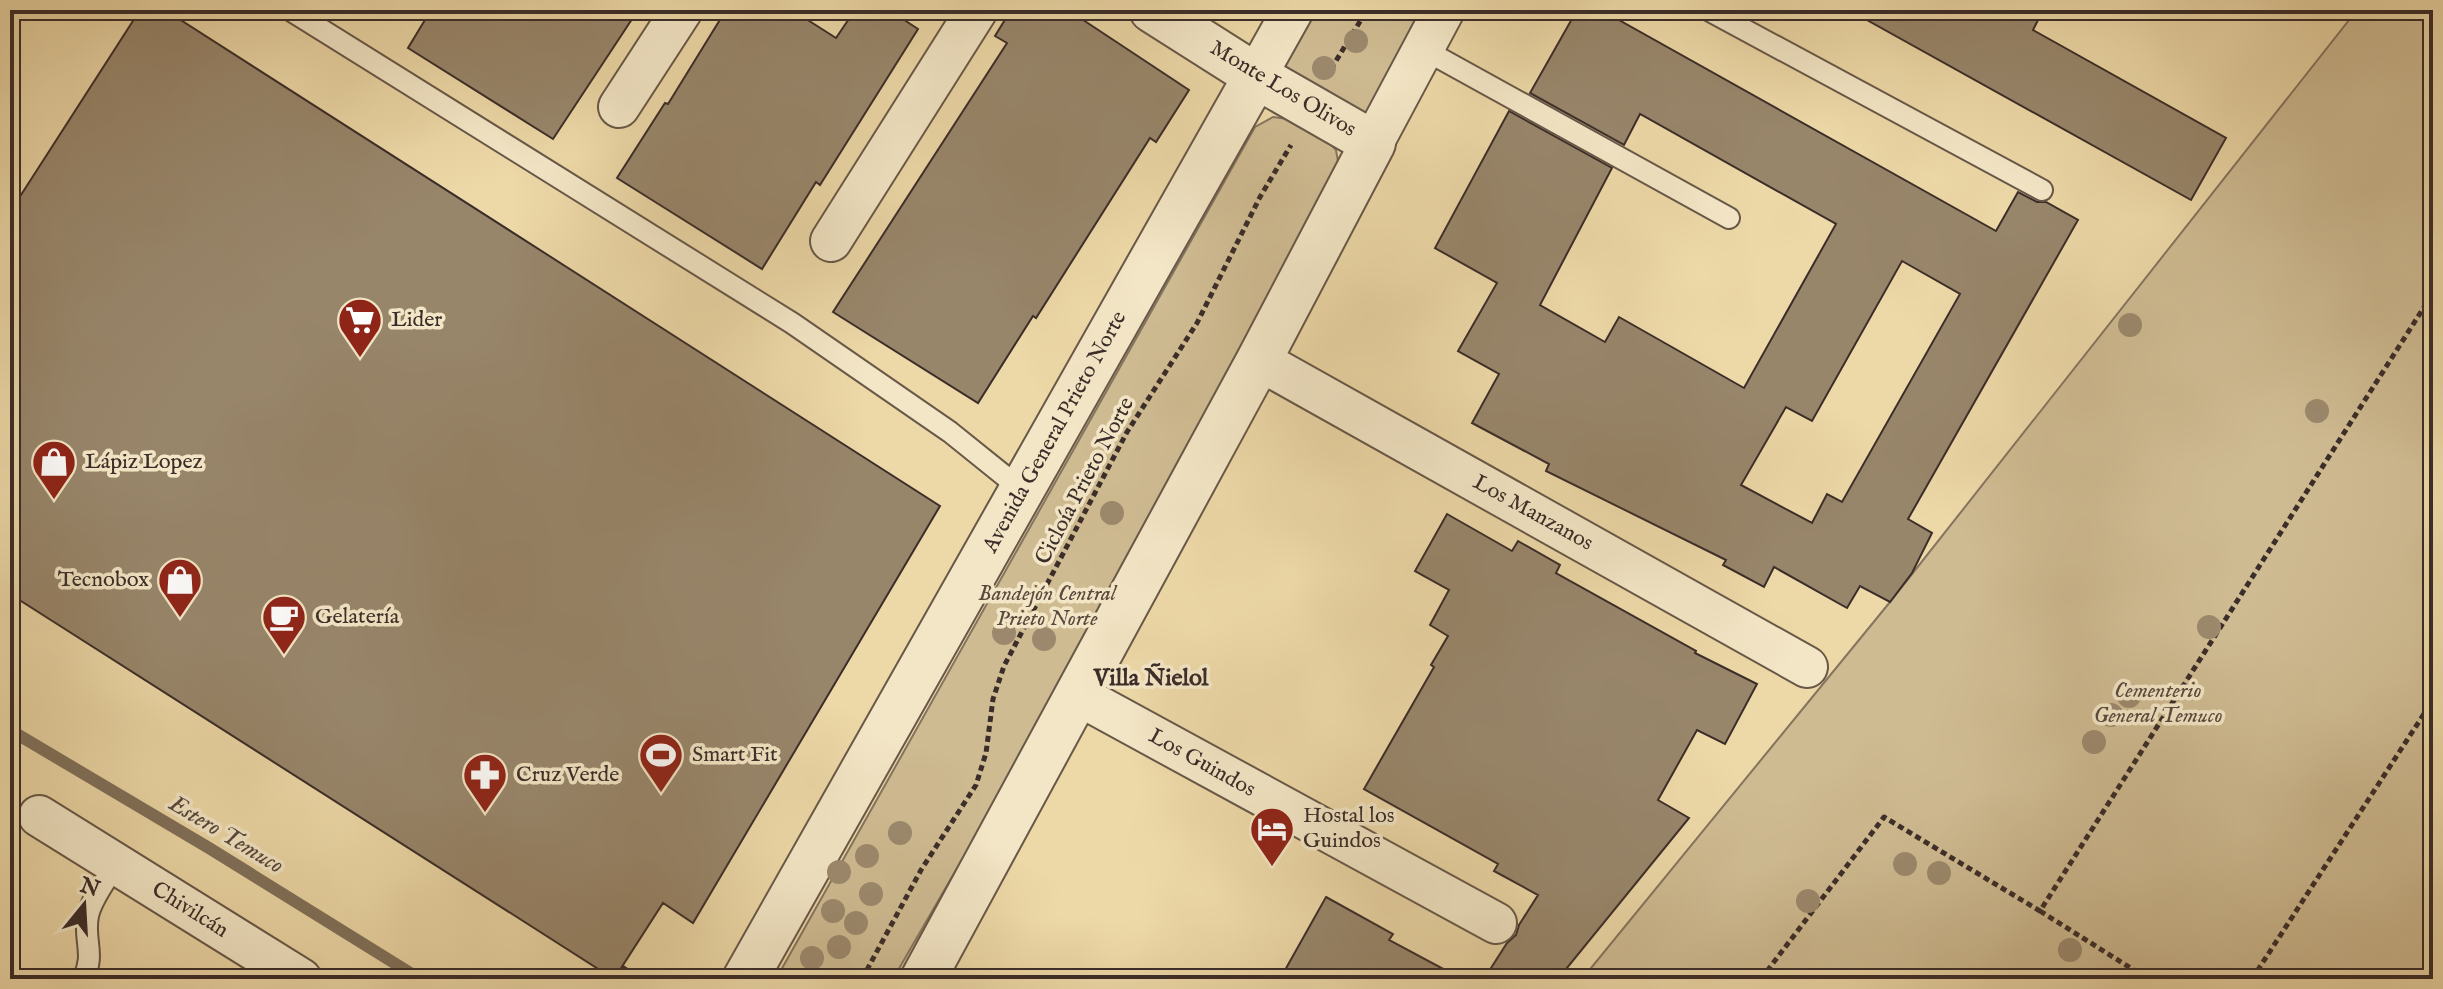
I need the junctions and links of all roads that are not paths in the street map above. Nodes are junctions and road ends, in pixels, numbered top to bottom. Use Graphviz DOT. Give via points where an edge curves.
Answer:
graph roads {
  1 [pos="290,10"];
  2 [pos="682,10"];
  3 [pos="977,10"];
  4 [pos="1152,10"];
  5 [pos="1293,10"];
  6 [pos="1444,10"];
  7 [pos="1708,10"];
  8 [pos="1423,49"];
  9 [pos="1256,76"];
  10 [pos="619,107"];
  11 [pos="1373,143"];
  12 [pos="2042,190"];
  13 [pos="1729,218"];
  14 [pos="831,241"];
  15 [pos="1259,360"];
  16 [pos="1022,490"];
  17 [pos="1807,667"];
  18 [pos="1078,695"];
  19 [pos="39,816"];
  20 [pos="116,864"];
  21 [pos="1496,923"];
  22 [pos="83,979"];
  23 [pos="301,979"];
  24 [pos="745,979"];
  25 [pos="923,979"];
  1 -- 16 [label="lane" via="792,323 950,432"];
  2 -- 10 [label="street"];
  3 -- 14 [label="street"];
  4 -- 9 [label="street, Monte Los Olivos"];
  5 -- 9 [label="street, Avenida General Prieto Norte"];
  6 -- 8 [label="street"];
  7 -- 12 [label="lane"];
  8 -- 11 [label="street"];
  8 -- 13 [label="lane"];
  9 -- 11 [label="street, Monte Los Olivos"];
  9 -- 16 [label="street, Avenida General Prieto Norte"];
  11 -- 15 [label="street"];
  15 -- 17 [label="street, Los Manzanos"];
  15 -- 18 [label="street"];
  16 -- 24 [label="street, Avenida General Prieto Norte"];
  18 -- 21 [label="street, Los Guindos"];
  18 -- 25 [label="street"];
  19 -- 20 [label="street, Chivilcán"];
  20 -- 22 [label="lane" via="88,913 90,965"];
  20 -- 23 [label="street, Chivilcán"];
}
